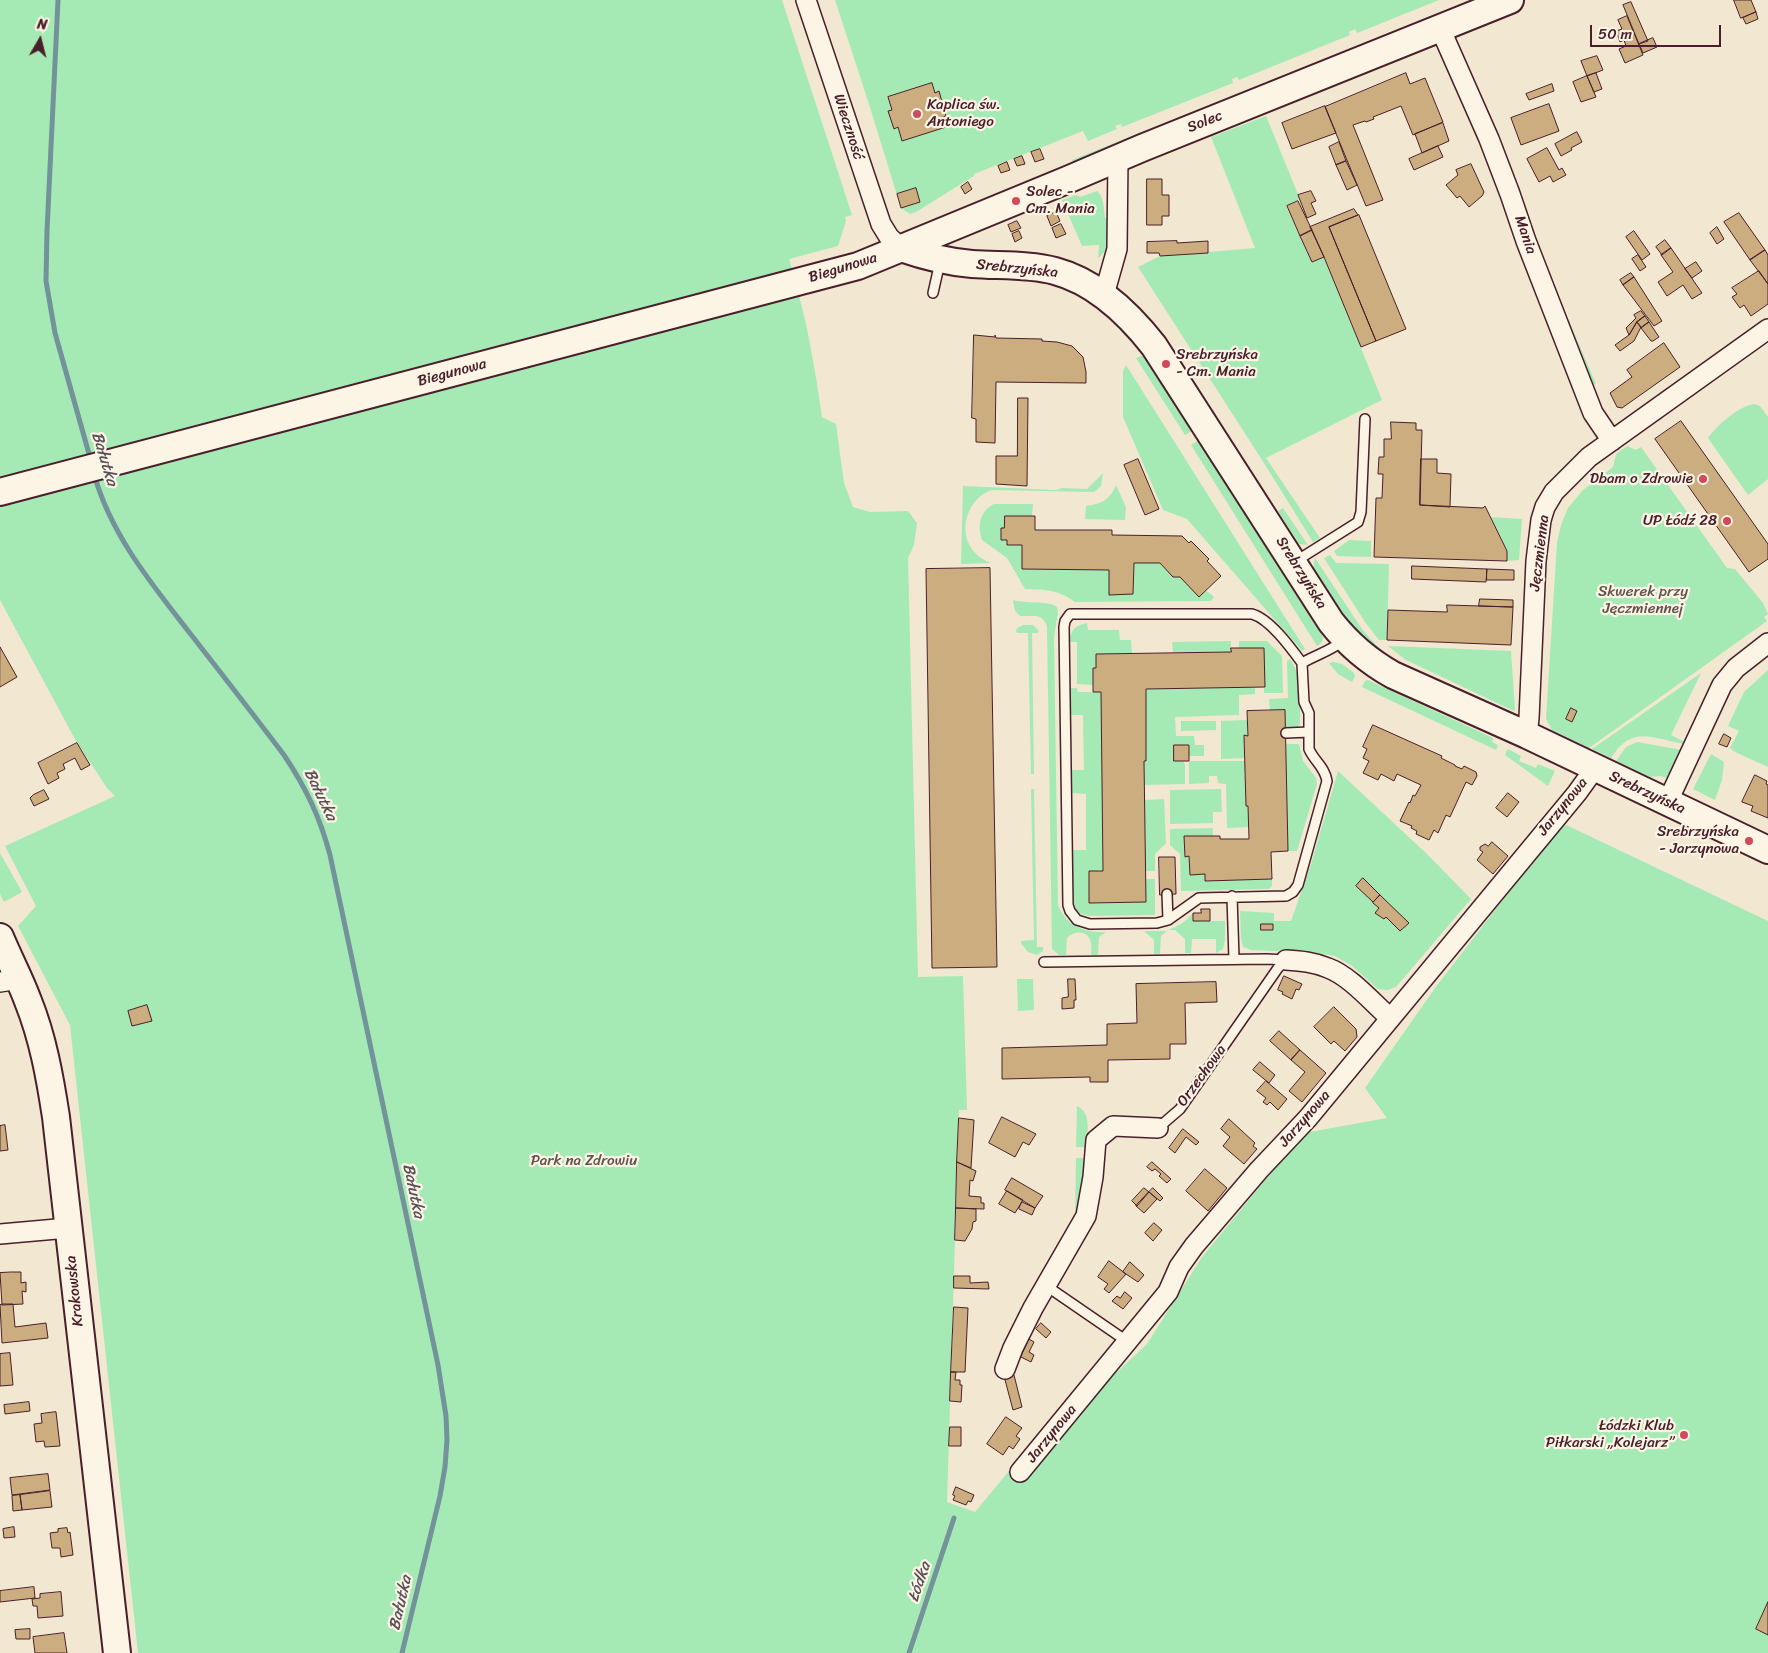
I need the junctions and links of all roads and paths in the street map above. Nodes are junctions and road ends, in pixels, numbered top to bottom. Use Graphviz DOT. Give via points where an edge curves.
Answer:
graph roads {
  1 [pos="806,0"];
  2 [pos="1510,0"];
  3 [pos="1440,28"];
  4 [pos="1118,158"];
  5 [pos="901,248"];
  6 [pos="940,259"];
  7 [pos="934,293"];
  8 [pos="1104,295"];
  9 [pos="1768,329"];
  10 [pos="1365,419"];
  11 [pos="1612,441"];
  12 [pos="0,492"];
  13 [pos="1294,562"];
  14 [pos="1345,640"];
  15 [pos="1768,643"];
  16 [pos="1302,663"];
  17 [pos="1309,732"];
  18 [pos="1286,733"];
  19 [pos="1527,735"];
  20 [pos="1594,768"];
  21 [pos="1667,802"];
  22 [pos="1768,850"];
  23 [pos="1168,894"];
  24 [pos="1232,896"];
  25 [pos="1168,920"];
  26 [pos="0,937"];
  27 [pos="1234,959"];
  28 [pos="1286,960"];
  29 [pos="1044,962"];
  30 [pos="9,981"];
  31 [pos="1390,1018"];
  32 [pos="1158,1128"];
  33 [pos="68,1228"];
  34 [pos="0,1234"];
  35 [pos="1046,1285"];
  36 [pos="1128,1342"];
  37 [pos="1006,1369"];
  38 [pos="1020,1472"];
  39 [pos="117,1653"];
  1 -- 5 [label="street, Wieczność" via="881,224"];
  2 -- 3 [label="main road, Solec"];
  3 -- 4 [label="main road, Solec"];
  3 -- 11 [label="street, Mania" via="1496,157 1593,413"];
  4 -- 5 [label="main road, Solec"];
  4 -- 8 [label="street" via="1118,249"];
  5 -- 6 [label="main road, Srebrzyńska"];
  5 -- 12 [label="main road, Biegunowa" via="836,272"];
  6 -- 7 [label="lane"];
  6 -- 8 [label="main road, Srebrzyńska" via="1054,270"];
  8 -- 13 [label="main road, Srebrzyńska" via="1133,321 1154,346"];
  9 -- 11 [label="street, Jęczmienna"];
  10 -- 13 [label="lane" via="1358,522"];
  11 -- 19 [label="street, Jęczmienna" via="1589,457 1554,492 1541,520"];
  13 -- 14 [label="main road, Srebrzyńska"];
  14 -- 16 [label="lane"];
  14 -- 19 [label="main road, Srebrzyńska" via="1381,668"];
  15 -- 21 [label="street" via="1736,668 1722,685"];
  16 -- 17 [label="lane" via="1304,702 1310,714"];
  16 -- 25 [label="lane" via="1260,616 1252,614 1070,614 1067,617 1064,627 1068,905 1077,920 1090,924"];
  17 -- 18 [label="lane"];
  17 -- 24 [label="lane" via="1309,749 1324,770 1327,781 1298,885 1286,896"];
  19 -- 20 [label="main road, Srebrzyńska"];
  20 -- 21 [label="main road, Srebrzyńska"];
  20 -- 31 [label="street, Jarzynowa"];
  21 -- 22 [label="main road, Srebrzyńska"];
  23 -- 25 [label="lane"];
  24 -- 25 [label="lane" via="1199,898"];
  24 -- 27 [label="lane"];
  26 -- 30 [label="main road, Krakowska"];
  27 -- 28 [label="lane"];
  27 -- 29 [label="lane"];
  28 -- 31 [label="street" via="1309,962 1342,974"];
  28 -- 32 [label="lane, Orzechowa" via="1180,1109"];
  30 -- 33 [label="main road, Krakowska" via="28,1002 40,1035 49,1073"];
  31 -- 36 [label="street, Jarzynowa" via="1308,1118 1194,1246 1168,1292"];
  32 -- 35 [label="street, Orzechowa" via="1112,1126 1096,1140 1086,1216"];
  33 -- 34 [label="street"];
  33 -- 39 [label="main road, Krakowska"];
  35 -- 36 [label="lane"];
  35 -- 37 [label="street, Orzechowa" via="1021,1331"];
  36 -- 38 [label="street, Jarzynowa"];
}
